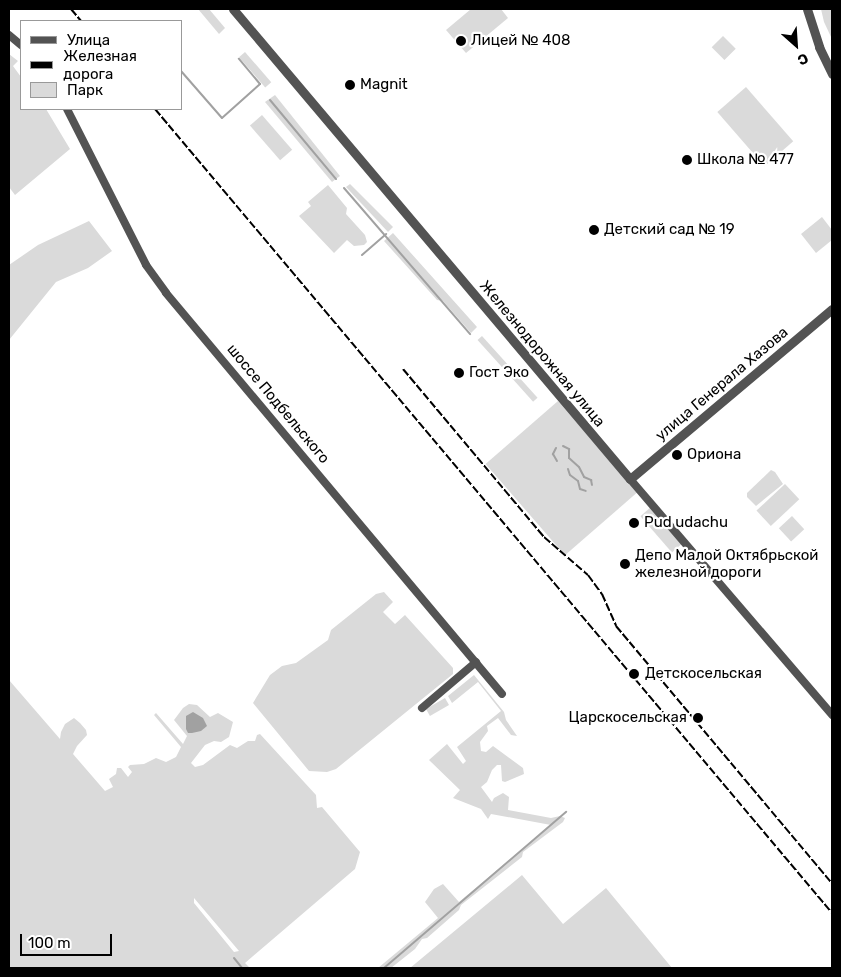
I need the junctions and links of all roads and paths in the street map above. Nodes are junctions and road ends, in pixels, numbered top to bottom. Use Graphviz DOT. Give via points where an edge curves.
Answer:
graph roads {
  1 [pos="233,9"];
  2 [pos="807,9"];
  3 [pos="9,35"];
  4 [pos="20,44"];
  5 [pos="832,74"];
  6 [pos="68,110"];
  7 [pos="832,309"];
  8 [pos="630,480"];
  9 [pos="476,662"];
  10 [pos="502,694"];
  11 [pos="422,708"];
  12 [pos="832,715"];
  1 -- 8 [label="street, Железнодорожная улица"];
  2 -- 5 [label="street"];
  3 -- 4 [label="street"];
  6 -- 9 [label="street, шоссе Подбельского" via="146,265 166,293"];
  7 -- 8 [label="street, улица Генерала Хазова"];
  8 -- 12 [label="street, Железнодорожная улица"];
  9 -- 10 [label="street, шоссе Подбельского"];
  9 -- 11 [label="street"];
}
